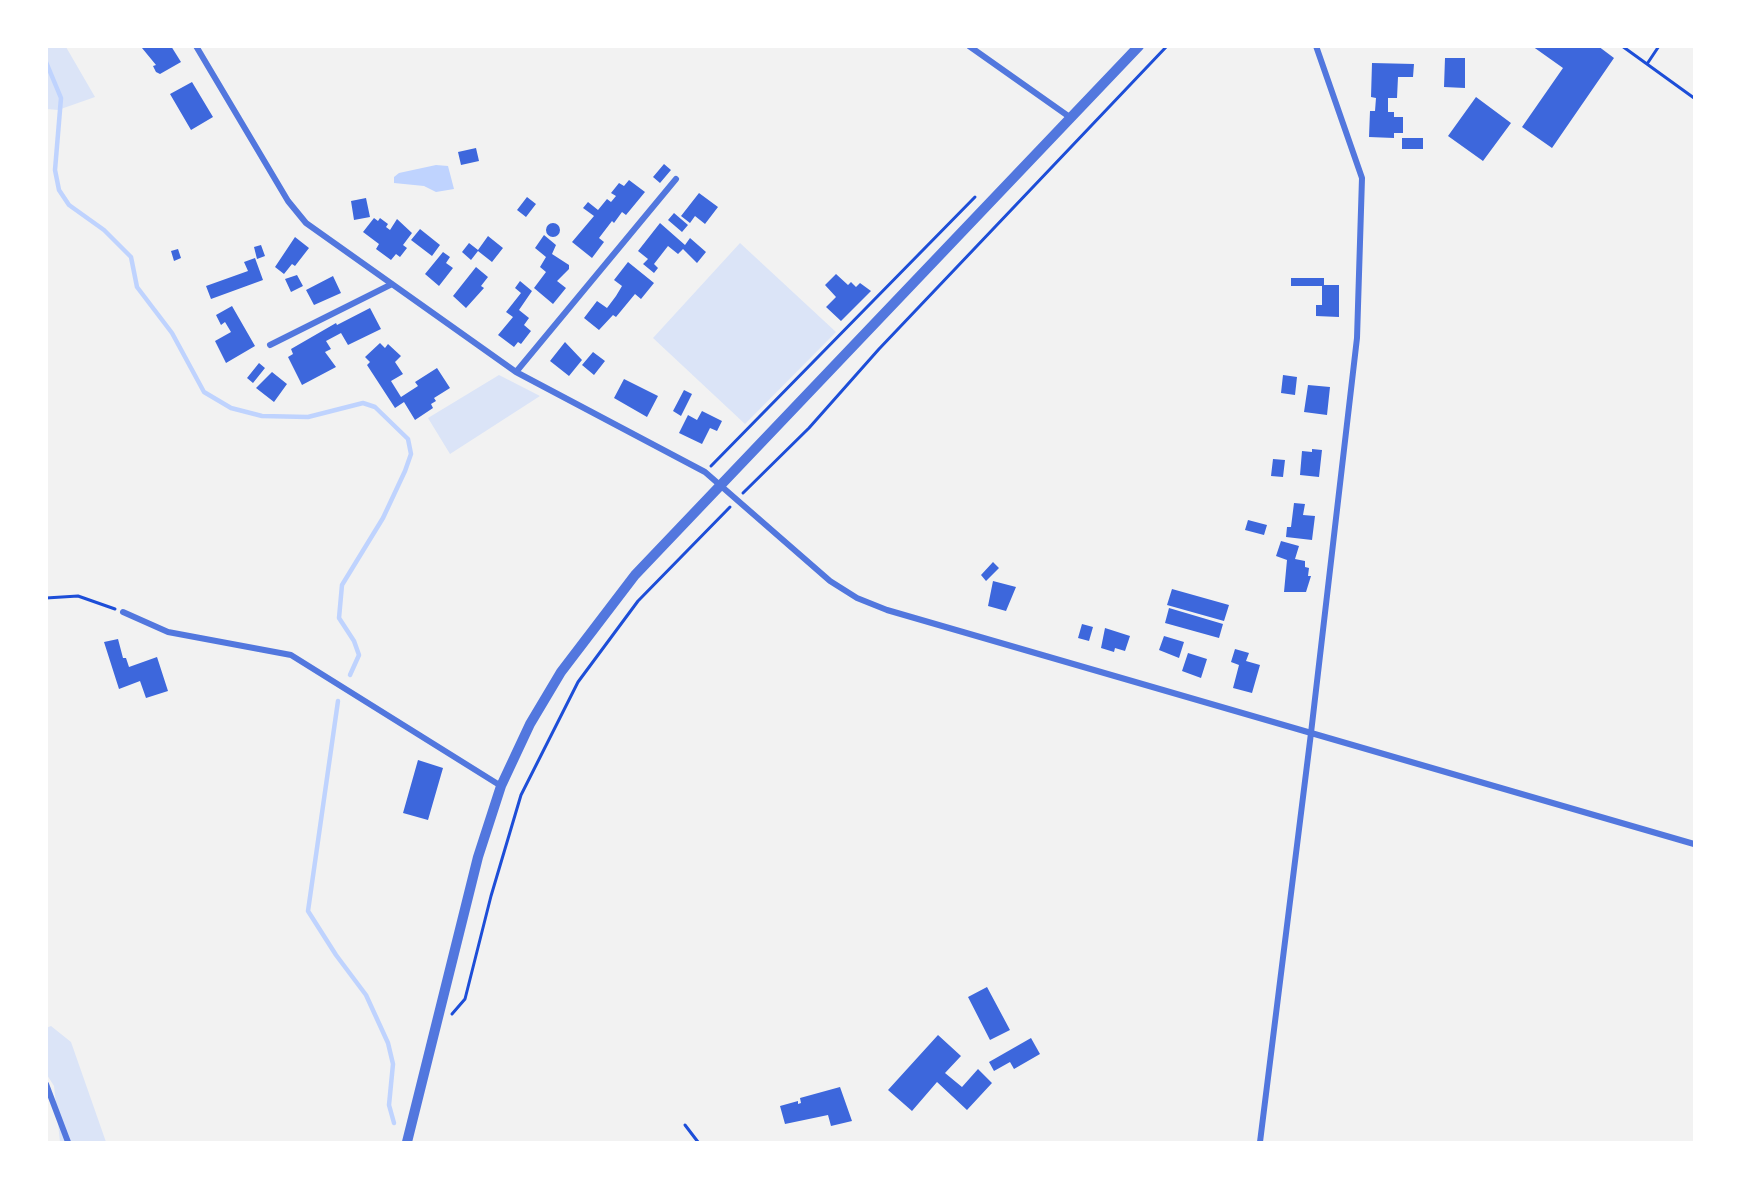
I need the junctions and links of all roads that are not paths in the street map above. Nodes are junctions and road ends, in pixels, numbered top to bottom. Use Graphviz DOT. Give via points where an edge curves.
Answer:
graph roads {
  1 [pos="196,46"];
  2 [pos="969,46"];
  3 [pos="1139,46"];
  4 [pos="1316,46"];
  5 [pos="1071,118"];
  6 [pos="676,179"];
  7 [pos="392,284"];
  8 [pos="270,345"];
  9 [pos="516,372"];
  10 [pos="721,483"];
  11 [pos="123,612"];
  12 [pos="1311,733"];
  13 [pos="501,786"];
  14 [pos="1695,844"];
  15 [pos="46,1084"];
  16 [pos="68,1143"];
  17 [pos="407,1143"];
  18 [pos="1260,1143"];
  1 -- 7 [label="street" via="288,201 306,222"];
  2 -- 5 [label="street"];
  3 -- 5 [label="street"];
  4 -- 12 [label="street" via="1362,178 1356,338"];
  5 -- 10 [label="street"];
  6 -- 9 [label="street"];
  7 -- 8 [label="street"];
  7 -- 9 [label="street"];
  9 -- 10 [label="street"];
  10 -- 12 [label="street" via="830,581 857,598"];
  10 -- 13 [label="street" via="602,615 530,724"];
  11 -- 13 [label="street" via="168,632 291,655"];
  12 -- 14 [label="street"];
  12 -- 18 [label="street"];
  13 -- 17 [label="street" via="478,857"];
  15 -- 16 [label="street"];
}
